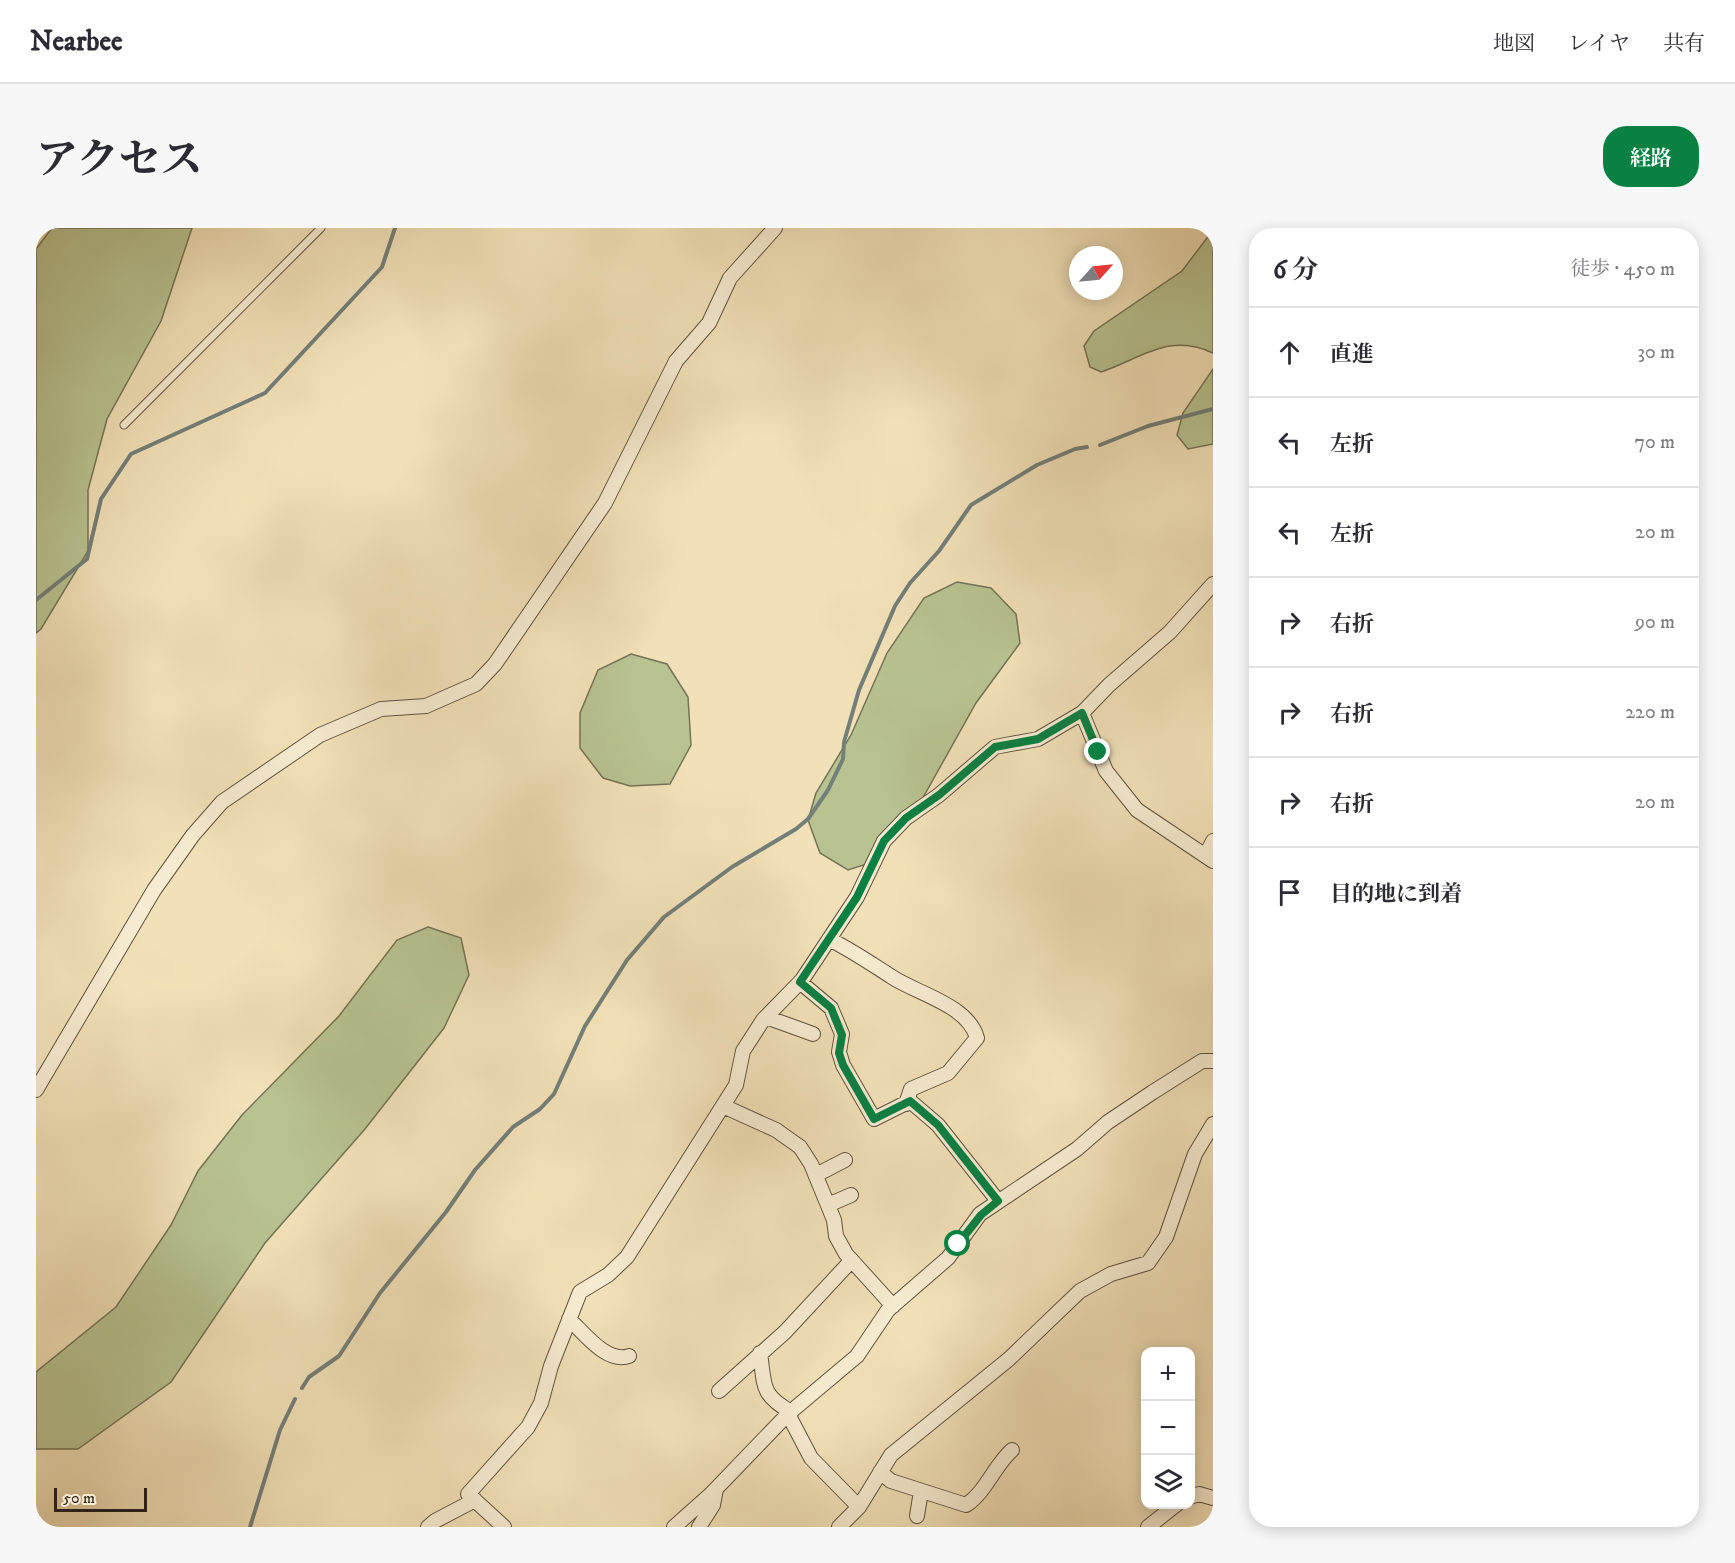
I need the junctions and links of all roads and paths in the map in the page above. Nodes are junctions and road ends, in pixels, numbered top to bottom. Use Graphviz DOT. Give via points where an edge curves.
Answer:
graph roads {
  1 [pos="321,228"];
  2 [pos="775,228"];
  3 [pos="124,425"];
  4 [pos="1213,584"];
  5 [pos="1082,713"];
  6 [pos="1213,841"];
  7 [pos="1209,858"];
  8 [pos="829,939"];
  9 [pos="800,982"];
  10 [pos="766,1017"];
  11 [pos="813,1034"];
  12 [pos="1213,1061"];
  13 [pos="36,1090"];
  14 [pos="906,1104"];
  15 [pos="723,1106"];
  16 [pos="1213,1124"];
  17 [pos="845,1160"];
  18 [pos="816,1174"];
  19 [pos="852,1195"];
  20 [pos="998,1201"];
  21 [pos="828,1205"];
  22 [pos="851,1260"];
  23 [pos="893,1306"];
  24 [pos="569,1319"];
  25 [pos="760,1353"];
  26 [pos="629,1356"];
  27 [pos="719,1391"];
  28 [pos="790,1413"];
  29 [pos="1012,1450"];
  30 [pos="880,1472"];
  31 [pos="716,1489"];
  32 [pos="921,1491"];
  33 [pos="1195,1496"];
  34 [pos="1213,1498"];
  35 [pos="475,1500"];
  36 [pos="859,1507"];
  37 [pos="1171,1509"];
  38 [pos="917,1516"];
  39 [pos="428,1527"];
  40 [pos="504,1527"];
  41 [pos="674,1527"];
  42 [pos="699,1527"];
  43 [pos="839,1527"];
  44 [pos="1148,1527"];
  1 -- 3 [label="lane"];
  2 -- 13 [label="street" via="730,278 710,323 676,361 605,503 495,664 476,684 426,706 381,709 320,735 222,802 154,890"];
  4 -- 5 [label="street" via="1170,632"];
  5 -- 7 [label="street" via="1106,771 1137,810"];
  5 -- 8 [label="street" via="1038,739 995,747 906,818 884,841 857,897"];
  6 -- 7 [label="street"];
  8 -- 9 [label="street"];
  8 -- 14 [label="street" via="952,1009 974,1028 977,1038 948,1073 911,1089"];
  9 -- 10 [label="street"];
  9 -- 14 [label="street" via="831,1008 842,1035 839,1053 843,1065 874,1119"];
  10 -- 11 [label="street"];
  10 -- 15 [label="street" via="743,1051 736,1085"];
  12 -- 20 [label="street" via="1202,1061 1153,1092"];
  14 -- 20 [label="street" via="910,1101 938,1125"];
  15 -- 18 [label="street" via="776,1130 800,1147"];
  15 -- 24 [label="street" via="627,1257 608,1275 580,1292"];
  16 -- 30 [label="street" via="1195,1154 1166,1237 1148,1263 1111,1274 1080,1291 1009,1359 891,1455"];
  17 -- 18 [label="street"];
  18 -- 21 [label="street"];
  19 -- 21 [label="street"];
  20 -- 23 [label="street" via="981,1215 948,1258"];
  21 -- 22 [label="street" via="836,1236"];
  22 -- 23 [label="street"];
  22 -- 25 [label="street" via="785,1332"];
  23 -- 28 [label="street" via="857,1356"];
  24 -- 26 [label="street" via="610,1356"];
  24 -- 35 [label="street" via="541,1403 528,1426 468,1494"];
  25 -- 27 [label="street"];
  25 -- 28 [label="street" via="771,1400"];
  28 -- 31 [label="street"];
  28 -- 36 [label="street" via="811,1458"];
  29 -- 32 [label="street" via="976,1499 966,1505"];
  30 -- 32 [label="street" via="891,1481"];
  30 -- 36 [label="street"];
  31 -- 41 [label="street"];
  31 -- 42 [label="street" via="713,1505"];
  32 -- 38 [label="street"];
  33 -- 34 [label="street"];
  35 -- 39 [label="street"];
  35 -- 40 [label="street"];
  36 -- 43 [label="street"];
  37 -- 44 [label="street"];
}
